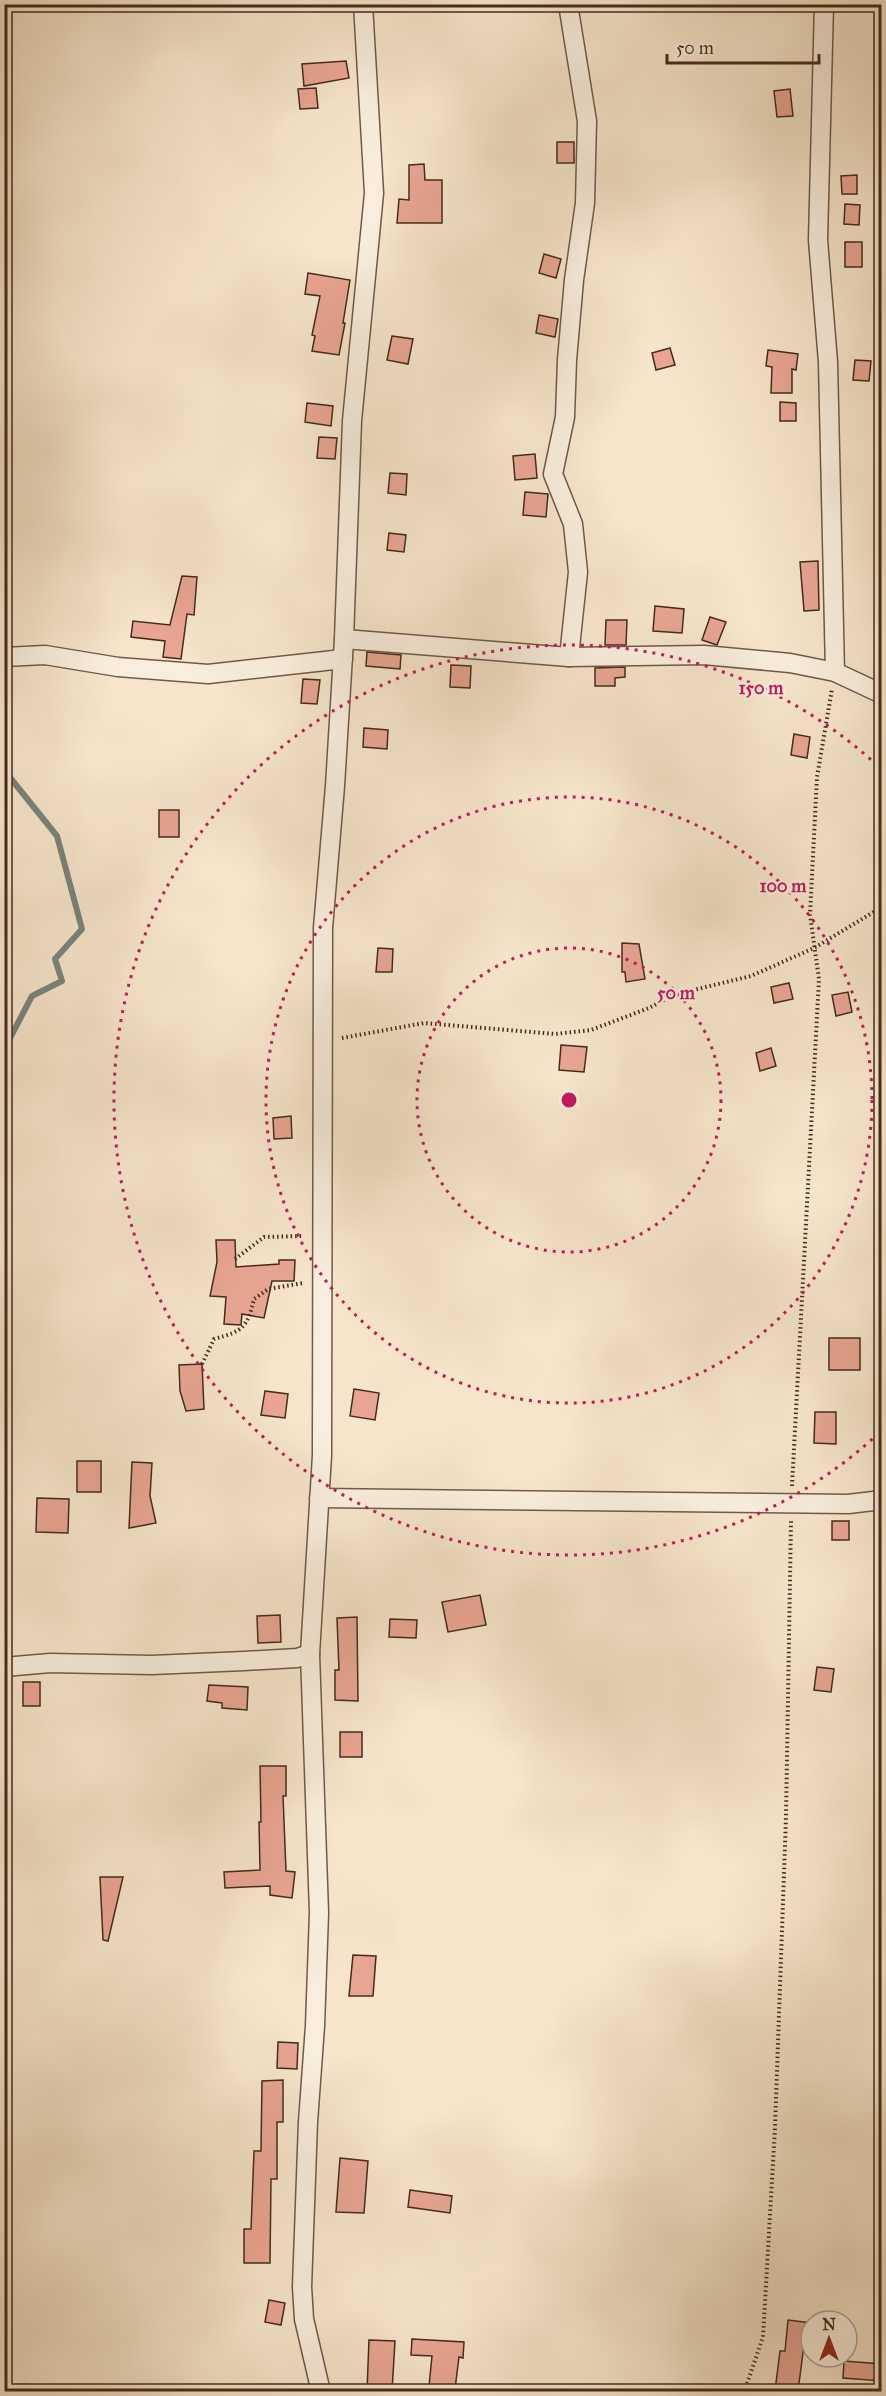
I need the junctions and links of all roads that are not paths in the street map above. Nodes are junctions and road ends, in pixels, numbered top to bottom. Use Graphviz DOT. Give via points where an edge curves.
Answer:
graph roads {
  1 [pos="363,4"];
  2 [pos="568,4"];
  3 [pos="824,4"];
  4 [pos="344,639"];
  5 [pos="4,657"];
  6 [pos="569,657"];
  7 [pos="343,659"];
  8 [pos="835,672"];
  9 [pos="882,694"];
  10 [pos="319,1498"];
  11 [pos="882,1500"];
  12 [pos="310,1654"];
  13 [pos="4,1667"];
  14 [pos="321,2391"];
  1 -- 4 [label="street" via="374,193 352,421"];
  2 -- 6 [label="street" via="587,122 585,203 574,280 565,417 553,474 573,524 578,572"];
  3 -- 8 [label="street" via="818,240 828,362"];
  4 -- 6 [label="street"];
  4 -- 7 [label="street"];
  5 -- 7 [label="street" via="45,655 118,667 208,674"];
  6 -- 8 [label="street" via="705,655 790,663"];
  7 -- 10 [label="street" via="323,928"];
  8 -- 9 [label="street"];
  10 -- 11 [label="street" via="791,1504"];
  10 -- 12 [label="street"];
  12 -- 13 [label="street" via="297,1658 152,1665 50,1663"];
  12 -- 14 [label="street" via="319,1913 302,2287 304,2319"];
}
